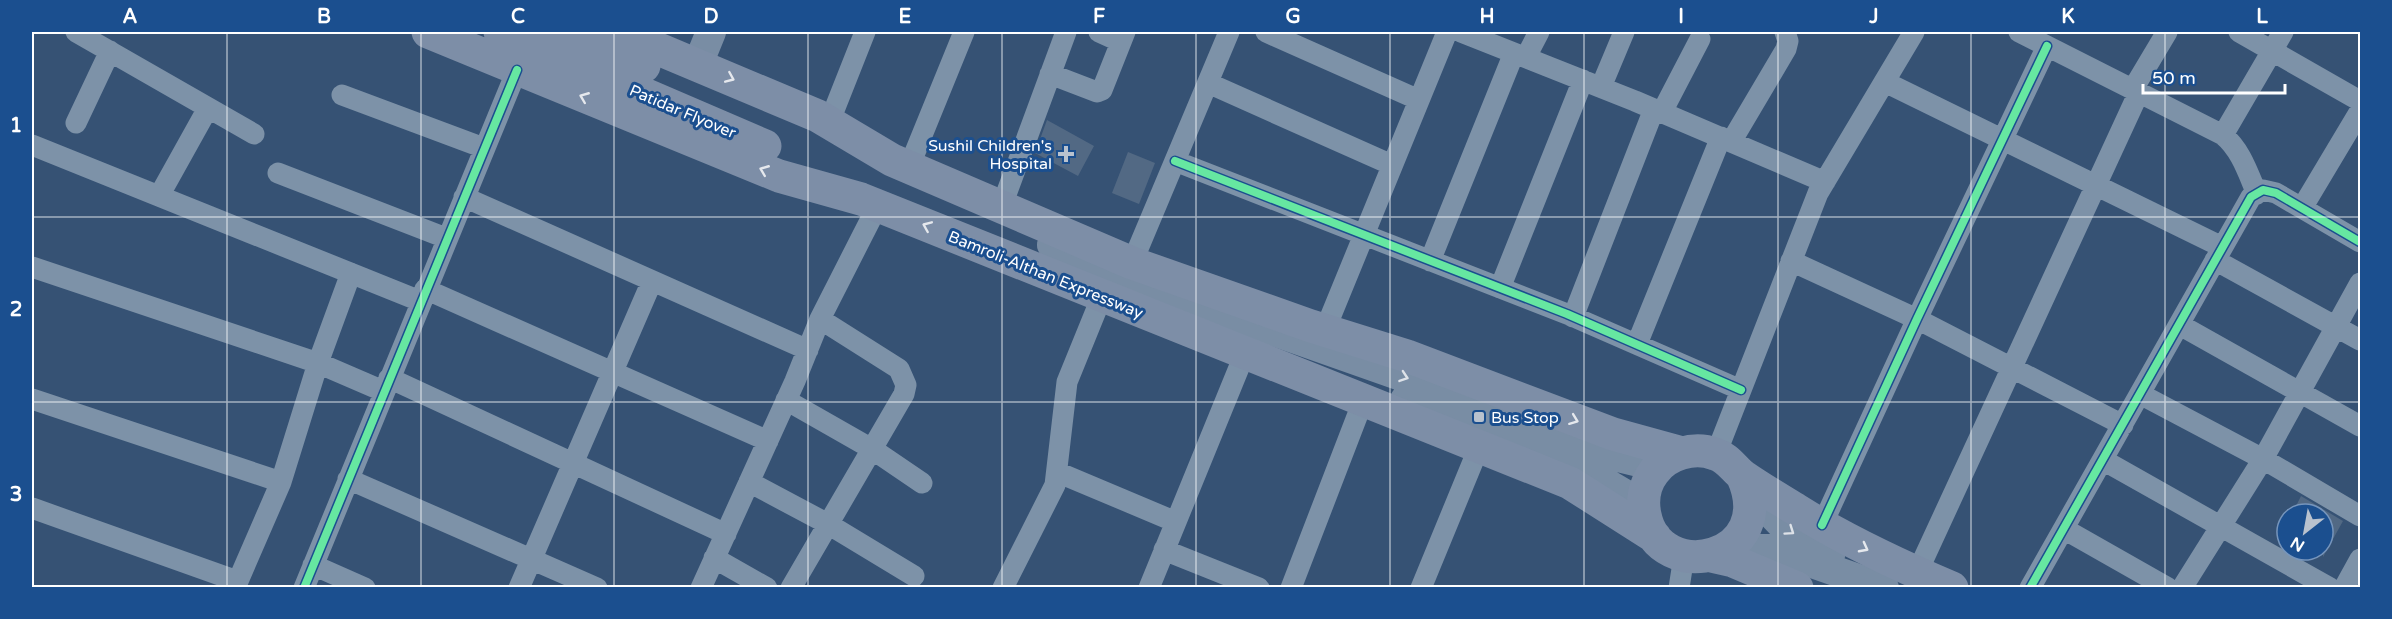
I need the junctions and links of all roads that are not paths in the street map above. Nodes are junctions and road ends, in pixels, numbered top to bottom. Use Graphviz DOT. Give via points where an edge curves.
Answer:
graph roads {
  1 [pos="76,32"];
  2 [pos="430,32"];
  3 [pos="500,32"];
  4 [pos="562,32"];
  5 [pos="618,32"];
  6 [pos="711,32"];
  7 [pos="866,32"];
  8 [pos="964,32"];
  9 [pos="1066,32"];
  10 [pos="1099,32"];
  11 [pos="1229,32"];
  12 [pos="1266,32"];
  13 [pos="1447,32"];
  14 [pos="1461,32"];
  15 [pos="1539,32"];
  16 [pos="1624,32"];
  17 [pos="1785,32"];
  18 [pos="1914,32"];
  19 [pos="2167,32"];
  20 [pos="2239,32"];
  21 [pos="2283,32"];
  22 [pos="1123,37"];
  23 [pos="2036,37"];
  24 [pos="1700,39"];
  25 [pos="110,51"];
  26 [pos="2272,51"];
  27 [pos="1520,55"];
  28 [pos="698,64"];
  29 [pos="517,70"];
  30 [pos="1050,74"];
  31 [pos="1885,82"];
  32 [pos="1208,83"];
  33 [pos="1592,84"];
  34 [pos="2136,91"];
  35 [pos="342,95"];
  36 [pos="1419,100"];
  37 [pos="2361,101"];
  38 [pos="208,108"];
  39 [pos="1658,110"];
  40 [pos="2361,111"];
  41 [pos="76,123"];
  42 [pos="254,134"];
  43 [pos="2223,135"];
  44 [pos="2003,139"];
  45 [pos="1726,140"];
  46 [pos="32,145"];
  47 [pos="484,148"];
  48 [pos="834,149"];
  49 [pos="1175,161"];
  50 [pos="900,164"];
  51 [pos="1392,165"];
  52 [pos="278,173"];
  53 [pos="1825,182"];
  54 [pos="2097,184"];
  55 [pos="2257,194"];
  56 [pos="159,196"];
  57 [pos="464,197"];
  58 [pos="869,202"];
  59 [pos="993,204"];
  60 [pos="2302,208"];
  61 [pos="1364,236"];
  62 [pos="447,238"];
  63 [pos="2361,242"];
  64 [pos="970,244"];
  65 [pos="2219,253"];
  66 [pos="1430,261"];
  67 [pos="1791,261"];
  68 [pos="1132,263"];
  69 [pos="32,267"];
  70 [pos="351,273"];
  71 [pos="652,281"];
  72 [pos="2361,283"];
  73 [pos="1500,288"];
  74 [pos="423,295"];
  75 [pos="1102,296"];
  76 [pos="1573,317"];
  77 [pos="820,319"];
  78 [pos="1917,319"];
  79 [pos="2180,325"];
  80 [pos="2336,326"];
  81 [pos="1325,330"];
  82 [pos="2361,340"];
  83 [pos="1637,344"];
  84 [pos="808,350"];
  85 [pos="1245,353"];
  86 [pos="318,363"];
  87 [pos="2012,368"];
  88 [pos="613,372"];
  89 [pos="386,385"];
  90 [pos="1741,390"];
  91 [pos="2300,392"];
  92 [pos="2140,394"];
  93 [pos="32,399"];
  94 [pos="786,400"];
  95 [pos="1363,401"];
  96 [pos="2123,425"];
  97 [pos="2361,426"];
  98 [pos="768,441"];
  99 [pos="1479,447"];
  100 [pos="872,449"];
  101 [pos="1716,454"];
  102 [pos="2263,459"];
  103 [pos="1670,460"];
  104 [pos="2103,460"];
  105 [pos="573,463"];
  106 [pos="1057,472"];
  107 [pos="348,479"];
  108 [pos="281,482"];
  109 [pos="749,482"];
  110 [pos="1745,482"];
  111 [pos="922,483"];
  112 [pos="1643,505"];
  113 [pos="32,508"];
  114 [pos="2361,516"];
  115 [pos="1176,522"];
  116 [pos="828,525"];
  117 [pos="1822,525"];
  118 [pos="2220,525"];
  119 [pos="2064,529"];
  120 [pos="726,534"];
  121 [pos="1655,537"];
  122 [pos="1164,550"];
  123 [pos="1714,555"];
  124 [pos="714,558"];
  125 [pos="532,559"];
  126 [pos="2361,559"];
  127 [pos="313,565"];
  128 [pos="1917,573"];
  129 [pos="914,576"];
  130 [pos="236,584"];
  131 [pos="1010,585"];
  132 [pos="1878,585"];
  133 [pos="304,588"];
  134 [pos="365,588"];
  135 [pos="519,588"];
  136 [pos="597,588"];
  137 [pos="701,588"];
  138 [pos="767,588"];
  139 [pos="790,588"];
  140 [pos="1149,588"];
  141 [pos="1259,588"];
  142 [pos="1291,588"];
  143 [pos="1421,588"];
  144 [pos="1679,588"];
  145 [pos="1766,588"];
  146 [pos="1797,588"];
  147 [pos="1952,588"];
  148 [pos="2030,588"];
  149 [pos="2168,588"];
  150 [pos="2182,588"];
  151 [pos="2330,588"];
  152 [pos="2344,588"];
  1 -- 25 [label="street"];
  2 -- 29 [label="main road, Bamroli-Althan Expressway"];
  3 -- 48 [label="main road, Patidar Flyover"];
  4 -- 48 [label="main road, Patidar Flyover"];
  5 -- 28 [label="main road"];
  6 -- 28 [label="main road"];
  7 -- 48 [label="street"];
  8 -- 50 [label="street"];
  9 -- 30 [label="street"];
  10 -- 22 [label="street"];
  11 -- 32 [label="street"];
  12 -- 36 [label="street"];
  13 -- 36 [label="street"];
  14 -- 27 [label="street"];
  15 -- 27 [label="street"];
  16 -- 33 [label="street"];
  17 -- 45 [label="street" via="1786,49"];
  18 -- 31 [label="street"];
  19 -- 34 [label="street"];
  20 -- 26 [label="street"];
  21 -- 26 [label="street"];
  22 -- 30 [label="street" via="1102,90 1097,92"];
  23 -- 34 [label="street"];
  23 -- 44 [label="street"];
  24 -- 39 [label="street"];
  25 -- 38 [label="street"];
  25 -- 41 [label="street"];
  26 -- 37 [label="street"];
  26 -- 43 [label="street"];
  27 -- 33 [label="street"];
  27 -- 66 [label="street"];
  28 -- 48 [label="main road, one-way"];
  29 -- 47 [label="street"];
  58 -- 29 [label="main road, Bamroli-Althan Expressway, one-way" via="779,176"];
  30 -- 59 [label="street"];
  31 -- 44 [label="street"];
  31 -- 53 [label="street"];
  32 -- 49 [label="street"];
  32 -- 51 [label="street"];
  33 -- 39 [label="street"];
  33 -- 73 [label="street"];
  34 -- 43 [label="street"];
  34 -- 54 [label="street"];
  35 -- 47 [label="street"];
  36 -- 51 [label="street"];
  38 -- 42 [label="street"];
  38 -- 56 [label="street"];
  39 -- 45 [label="street"];
  39 -- 76 [label="street"];
  40 -- 60 [label="street"];
  43 -- 55 [label="street" via="2241,156"];
  44 -- 54 [label="street"];
  44 -- 78 [label="street"];
  45 -- 53 [label="street"];
  45 -- 83 [label="street"];
  46 -- 56 [label="street"];
  47 -- 57 [label="street"];
  48 -- 50 [label="main road, Patidar Flyover"];
  48 -- 58 [label="main road, Patidar Flyover"];
  49 -- 61 [label="street"];
  49 -- 68 [label="street"];
  50 -- 59 [label="main road, Patidar Flyover"];
  51 -- 61 [label="street"];
  52 -- 62 [label="street"];
  53 -- 67 [label="street"];
  54 -- 65 [label="street"];
  54 -- 87 [label="street"];
  55 -- 60 [label="street" via="2263,190 2276,193"];
  55 -- 65 [label="street" via="2243,208"];
  56 -- 70 [label="street"];
  57 -- 62 [label="street"];
  57 -- 71 [label="street"];
  64 -- 58 [label="main road, Bamroli-Althan Expressway, one-way"];
  58 -- 77 [label="street"];
  59 -- 68 [label="main road, Patidar Flyover"];
  59 -- 103 [label="main road, one-way" via="1023,232 1120,277 1444,391 1589,450"];
  60 -- 63 [label="street"];
  61 -- 66 [label="street"];
  61 -- 81 [label="street"];
  62 -- 74 [label="street"];
  64 -- 75 [label="main road, Bamroli-Althan Expressway"];
  64 -- 112 [label="main road" via="1009,246 1582,469"];
  65 -- 79 [label="street"];
  65 -- 80 [label="street"];
  66 -- 73 [label="street"];
  67 -- 78 [label="street"];
  67 -- 90 [label="street"];
  68 -- 81 [label="main road, Patidar Flyover"];
  69 -- 86 [label="street"];
  70 -- 74 [label="street"];
  70 -- 86 [label="street"];
  71 -- 84 [label="street"];
  71 -- 88 [label="street"];
  72 -- 80 [label="street"];
  73 -- 76 [label="street"];
  74 -- 88 [label="street"];
  74 -- 89 [label="street"];
  75 -- 85 [label="main road, Bamroli-Althan Expressway"];
  75 -- 106 [label="street" via="1067,382"];
  76 -- 83 [label="street"];
  77 -- 84 [label="street"];
  77 -- 100 [label="street" via="899,369 903,376 904,394"];
  78 -- 87 [label="street"];
  78 -- 117 [label="street"];
  79 -- 91 [label="street"];
  79 -- 92 [label="street"];
  80 -- 82 [label="street"];
  80 -- 91 [label="street"];
  81 -- 103 [label="main road, Patidar Flyover, one-way" via="1407,356"];
  83 -- 90 [label="street"];
  84 -- 94 [label="street"];
  85 -- 95 [label="main road, Bamroli-Althan Expressway"];
  85 -- 115 [label="street"];
  86 -- 89 [label="street"];
  86 -- 108 [label="street"];
  87 -- 96 [label="street"];
  87 -- 128 [label="street"];
  88 -- 98 [label="street"];
  88 -- 105 [label="street"];
  89 -- 105 [label="street"];
  89 -- 107 [label="street"];
  90 -- 101 [label="street"];
  91 -- 97 [label="street"];
  91 -- 102 [label="street"];
  92 -- 96 [label="street"];
  92 -- 102 [label="street"];
  93 -- 108 [label="street"];
  94 -- 98 [label="street"];
  94 -- 100 [label="street"];
  95 -- 99 [label="main road, Bamroli-Althan Expressway"];
  95 -- 142 [label="street"];
  96 -- 104 [label="street"];
  98 -- 109 [label="street"];
  99 -- 121 [label="main road, Bamroli-Althan Expressway" via="1570,483"];
  99 -- 143 [label="street"];
  100 -- 111 [label="street"];
  100 -- 116 [label="street"];
  101 -- 103 [label="main road" via="1699,450"];
  101 -- 110 [label="main road" via="1731,462"];
  102 -- 114 [label="street"];
  102 -- 118 [label="street"];
  103 -- 112 [label="main road" via="1646,488"];
  104 -- 118 [label="street"];
  104 -- 119 [label="street"];
  105 -- 120 [label="street"];
  105 -- 125 [label="street"];
  106 -- 115 [label="street"];
  106 -- 131 [label="street" via="1055,485"];
  107 -- 125 [label="street"];
  107 -- 127 [label="street"];
  108 -- 130 [label="street"];
  109 -- 116 [label="street"];
  109 -- 120 [label="street"];
  110 -- 117 [label="main road"];
  110 -- 123 [label="main road" via="1751,507 1747,523 1739,538"];
  110 -- 132 [label="main road, one-way" via="1785,528"];
  112 -- 121 [label="main road"];
  113 -- 130 [label="street"];
  115 -- 122 [label="street"];
  116 -- 129 [label="street"];
  116 -- 139 [label="street"];
  117 -- 128 [label="main road, one-way"];
  118 -- 150 [label="street"];
  118 -- 151 [label="street"];
  119 -- 148 [label="street"];
  119 -- 149 [label="street"];
  120 -- 124 [label="street"];
  121 -- 123 [label="main road" via="1668,549"];
  122 -- 140 [label="street"];
  122 -- 141 [label="street"];
  123 -- 132 [label="main road" via="1772,549"];
  123 -- 144 [label="street"];
  123 -- 145 [label="main road"];
  123 -- 146 [label="main road"];
  124 -- 137 [label="street"];
  124 -- 138 [label="street"];
  125 -- 135 [label="street"];
  125 -- 136 [label="street"];
  126 -- 152 [label="street"];
  127 -- 133 [label="street"];
  127 -- 134 [label="street"];
  128 -- 147 [label="main road"];
}
